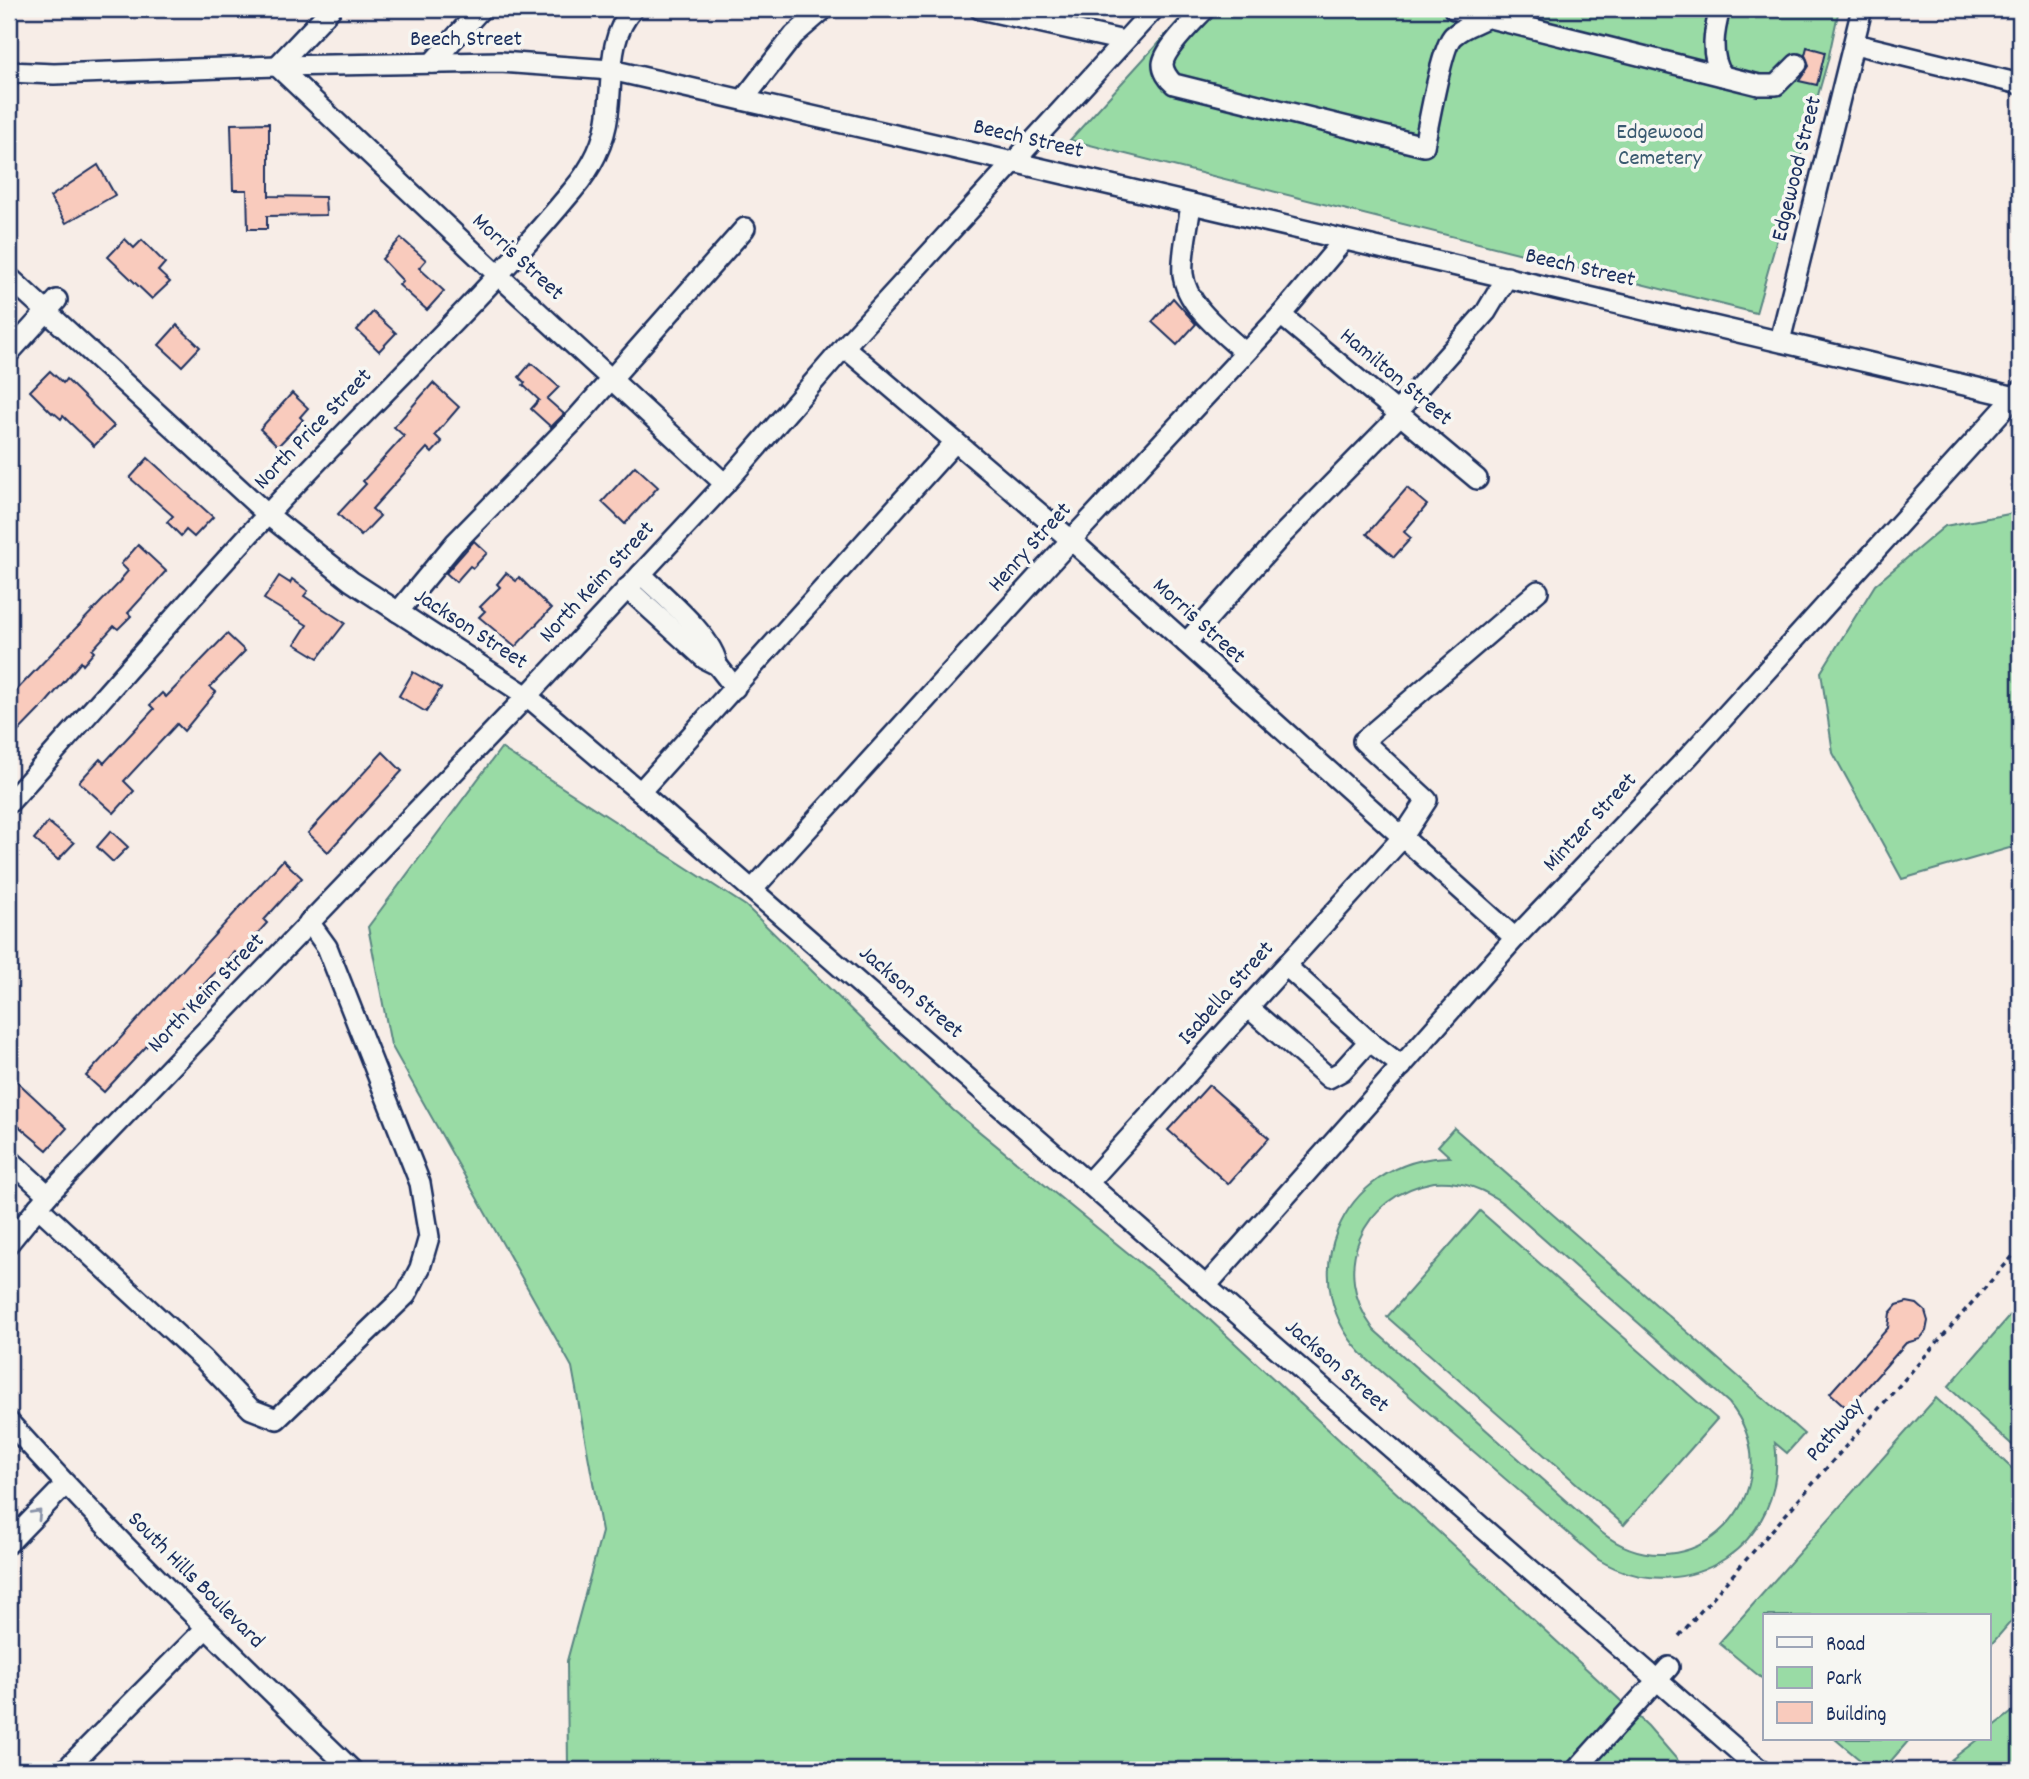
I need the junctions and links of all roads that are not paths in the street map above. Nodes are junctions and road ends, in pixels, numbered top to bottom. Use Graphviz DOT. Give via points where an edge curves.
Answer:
graph roads {
  1 [pos="331,9"];
  2 [pos="481,9"];
  3 [pos="634,9"];
  4 [pos="824,9"];
  5 [pos="980,9"];
  6 [pos="1154,9"];
  7 [pos="1205,9"];
  8 [pos="1454,9"];
  9 [pos="1720,9"];
  10 [pos="1862,9"];
  11 [pos="1495,13"];
  12 [pos="1125,41"];
  13 [pos="1855,44"];
  14 [pos="432,63"];
  15 [pos="1797,64"];
  16 [pos="277,66"];
  17 [pos="611,70"];
  18 [pos="9,72"];
  19 [pos="1723,76"];
  20 [pos="2020,83"];
  21 [pos="743,100"];
  22 [pos="1013,162"];
  23 [pos="1191,204"];
  24 [pos="745,228"];
  25 [pos="1344,240"];
  26 [pos="498,275"];
  27 [pos="9,277"];
  28 [pos="1507,277"];
  29 [pos="51,306"];
  30 [pos="1281,315"];
  31 [pos="1780,341"];
  32 [pos="844,347"];
  33 [pos="9,353"];
  34 [pos="1245,353"];
  35 [pos="611,379"];
  36 [pos="2019,395"];
  37 [pos="1399,413"];
  38 [pos="955,442"];
  39 [pos="1477,479"];
  40 [pos="725,484"];
  41 [pos="268,515"];
  42 [pos="1071,540"];
  43 [pos="634,581"];
  44 [pos="1538,591"];
  45 [pos="398,612"];
  46 [pos="1186,643"];
  47 [pos="734,688"];
  48 [pos="527,696"];
  49 [pos="640,792"];
  50 [pos="9,803"];
  51 [pos="1402,838"];
  52 [pos="753,889"];
  53 [pos="309,922"];
  54 [pos="1515,938"];
  55 [pos="1286,966"];
  56 [pos="1248,1007"];
  57 [pos="1368,1041"];
  58 [pos="1402,1066"];
  59 [pos="9,1158"];
  60 [pos="1089,1182"];
  61 [pos="43,1201"];
  62 [pos="9,1243"];
  63 [pos="1206,1286"];
  64 [pos="9,1422"];
  65 [pos="65,1485"];
  66 [pos="9,1543"];
  67 [pos="206,1628"];
  68 [pos="1663,1673"];
  69 [pos="65,1770"];
  70 [pos="351,1770"];
  71 [pos="1576,1770"];
  72 [pos="1760,1770"];
  1 -- 16 [label="street"];
  2 -- 14 [label="street"];
  3 -- 17 [label="street, North Price Street" via="619,30"];
  4 -- 21 [label="street" via="794,35"];
  5 -- 12 [label="street"];
  6 -- 12 [label="street, North Keim Street"];
  7 -- 11 [label="street" via="1163,64 1174,84 1424,146 1449,40"];
  8 -- 11 [label="street"];
  9 -- 19 [label="street" via="1714,51"];
  10 -- 13 [label="street, Edgewood Street"];
  11 -- 19 [label="street"];
  12 -- 22 [label="street, North Keim Street"];
  13 -- 20 [label="street"];
  13 -- 31 [label="street, Edgewood Street"];
  14 -- 16 [label="street, Beech Street"];
  14 -- 17 [label="street, Beech Street" via="500,62"];
  15 -- 19 [label="street" via="1776,85"];
  16 -- 18 [label="street, Beech Street"];
  16 -- 26 [label="street, Morris Street"];
  17 -- 21 [label="street, Beech Street"];
  17 -- 26 [label="street, North Price Street" via="608,116 591,165"];
  21 -- 22 [label="street, Beech Street"];
  22 -- 23 [label="street, Beech Street"];
  22 -- 32 [label="street, North Keim Street"];
  23 -- 25 [label="street, Beech Street"];
  23 -- 34 [label="street" via="1183,273 1188,292"];
  24 -- 35 [label="street"];
  25 -- 28 [label="street, Beech Street"];
  25 -- 30 [label="street, Henry Street"];
  26 -- 35 [label="street, Morris Street"];
  26 -- 41 [label="street, North Price Street"];
  27 -- 29 [label="street, Jackson Street"];
  28 -- 31 [label="street, Beech Street"];
  28 -- 37 [label="street" via="1486,312"];
  29 -- 33 [label="street"];
  29 -- 41 [label="street, Jackson Street"];
  30 -- 34 [label="street, Henry Street"];
  30 -- 37 [label="street, Hamilton Street"];
  31 -- 36 [label="street, Beech Street"];
  32 -- 38 [label="street, Morris Street"];
  32 -- 40 [label="street, North Keim Street"];
  34 -- 42 [label="street, Henry Street"];
  35 -- 40 [label="street, Morris Street"];
  35 -- 45 [label="street" via="455,543"];
  36 -- 54 [label="street, Mintzer Street" via="1689,756"];
  37 -- 39 [label="street, Hamilton Street"];
  37 -- 46 [label="street"];
  38 -- 42 [label="street, Morris Street"];
  38 -- 47 [label="street"];
  40 -- 43 [label="street, North Keim Street"];
  41 -- 45 [label="street, Jackson Street"];
  41 -- 50 [label="street, North Price Street"];
  42 -- 46 [label="street, Morris Street"];
  42 -- 52 [label="street, Henry Street"];
  43 -- 47 [label="street" via="707,640 717,665"];
  43 -- 48 [label="street, North Keim Street"];
  44 -- 51 [label="street, Isabella Street" via="1363,741 1427,800"];
  45 -- 48 [label="street, Jackson Street"];
  46 -- 51 [label="street, Morris Street"];
  47 -- 49 [label="street"];
  48 -- 49 [label="street, Jackson Street"];
  48 -- 53 [label="street, North Keim Street"];
  49 -- 52 [label="street, Jackson Street"];
  51 -- 54 [label="street, Morris Street"];
  51 -- 55 [label="street, Isabella Street"];
  52 -- 60 [label="street, Jackson Street"];
  53 -- 61 [label="street, North Keim Street"];
  53 -- 61 [label="street" via="327,947 420,1183 429,1237 420,1268 405,1295 277,1419 251,1409"];
  54 -- 58 [label="street, Mintzer Street"];
  55 -- 56 [label="street, Isabella Street"];
  55 -- 57 [label="street"];
  56 -- 57 [label="street" via="1329,1078 1342,1071"];
  56 -- 60 [label="street, Isabella Street"];
  57 -- 58 [label="street"];
  58 -- 63 [label="street, Mintzer Street"];
  59 -- 61 [label="street"];
  60 -- 63 [label="street, Jackson Street"];
  61 -- 62 [label="street, North Keim Street"];
  63 -- 68 [label="street, Jackson Street"];
  64 -- 65 [label="street, South Hills Boulevard"];
  66 -- 65 [label="street, one-way"];
  65 -- 67 [label="street, South Hills Boulevard"];
  67 -- 69 [label="street"];
  67 -- 70 [label="street, South Hills Boulevard"];
  68 -- 71 [label="street"];
  68 -- 72 [label="street, Jackson Street"];
}
